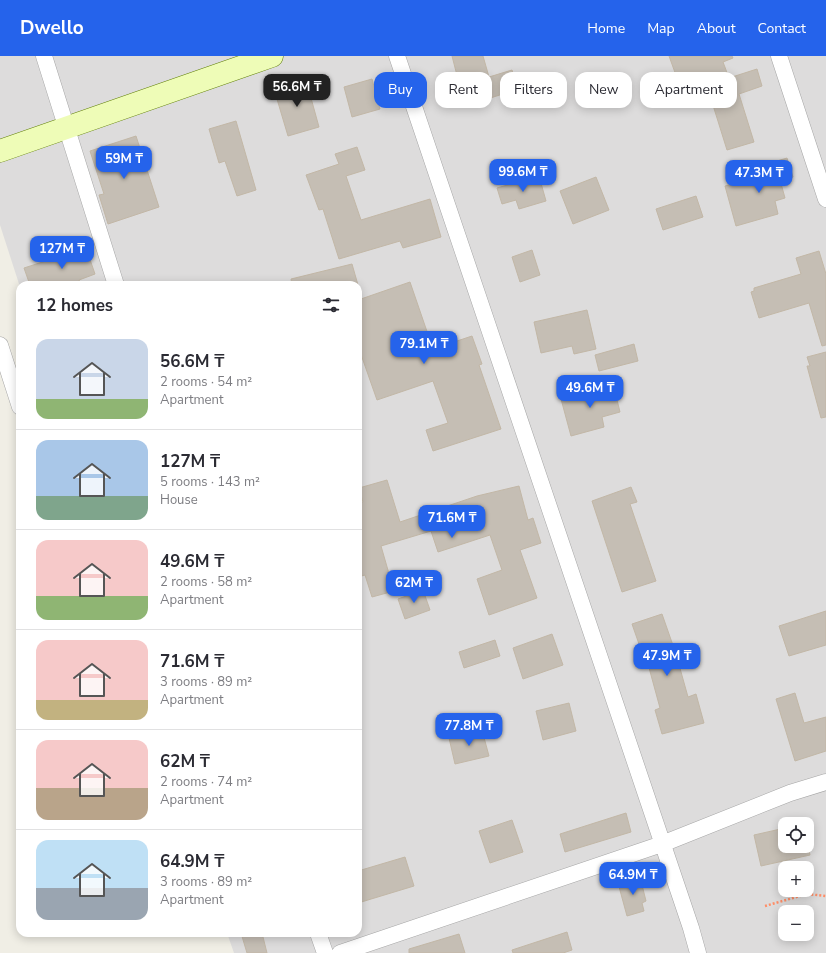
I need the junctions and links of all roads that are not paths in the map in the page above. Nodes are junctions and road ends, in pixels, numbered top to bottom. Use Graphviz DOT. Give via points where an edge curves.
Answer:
graph roads {
  1 [pos="44,56"];
  2 [pos="272,56"];
  3 [pos="397,56"];
  4 [pos="779,56"];
  5 [pos="67,128"];
  6 [pos="0,151"];
  7 [pos="826,199"];
  8 [pos="115,281"];
  9 [pos="0,344"];
  10 [pos="16,394"];
  11 [pos="826,782"];
  12 [pos="662,844"];
  13 [pos="319,937"];
  14 [pos="325,953"];
  15 [pos="340,953"];
  16 [pos="698,953"];
  1 -- 5 [label="street"];
  2 -- 5 [label="street"];
  3 -- 12 [label="street"];
  4 -- 7 [label="street"];
  5 -- 6 [label="street"];
  5 -- 8 [label="street"];
  9 -- 10 [label="street"];
  11 -- 12 [label="street" via="790,793"];
  12 -- 15 [label="street"];
  12 -- 16 [label="street"];
  13 -- 14 [label="street"];
}
